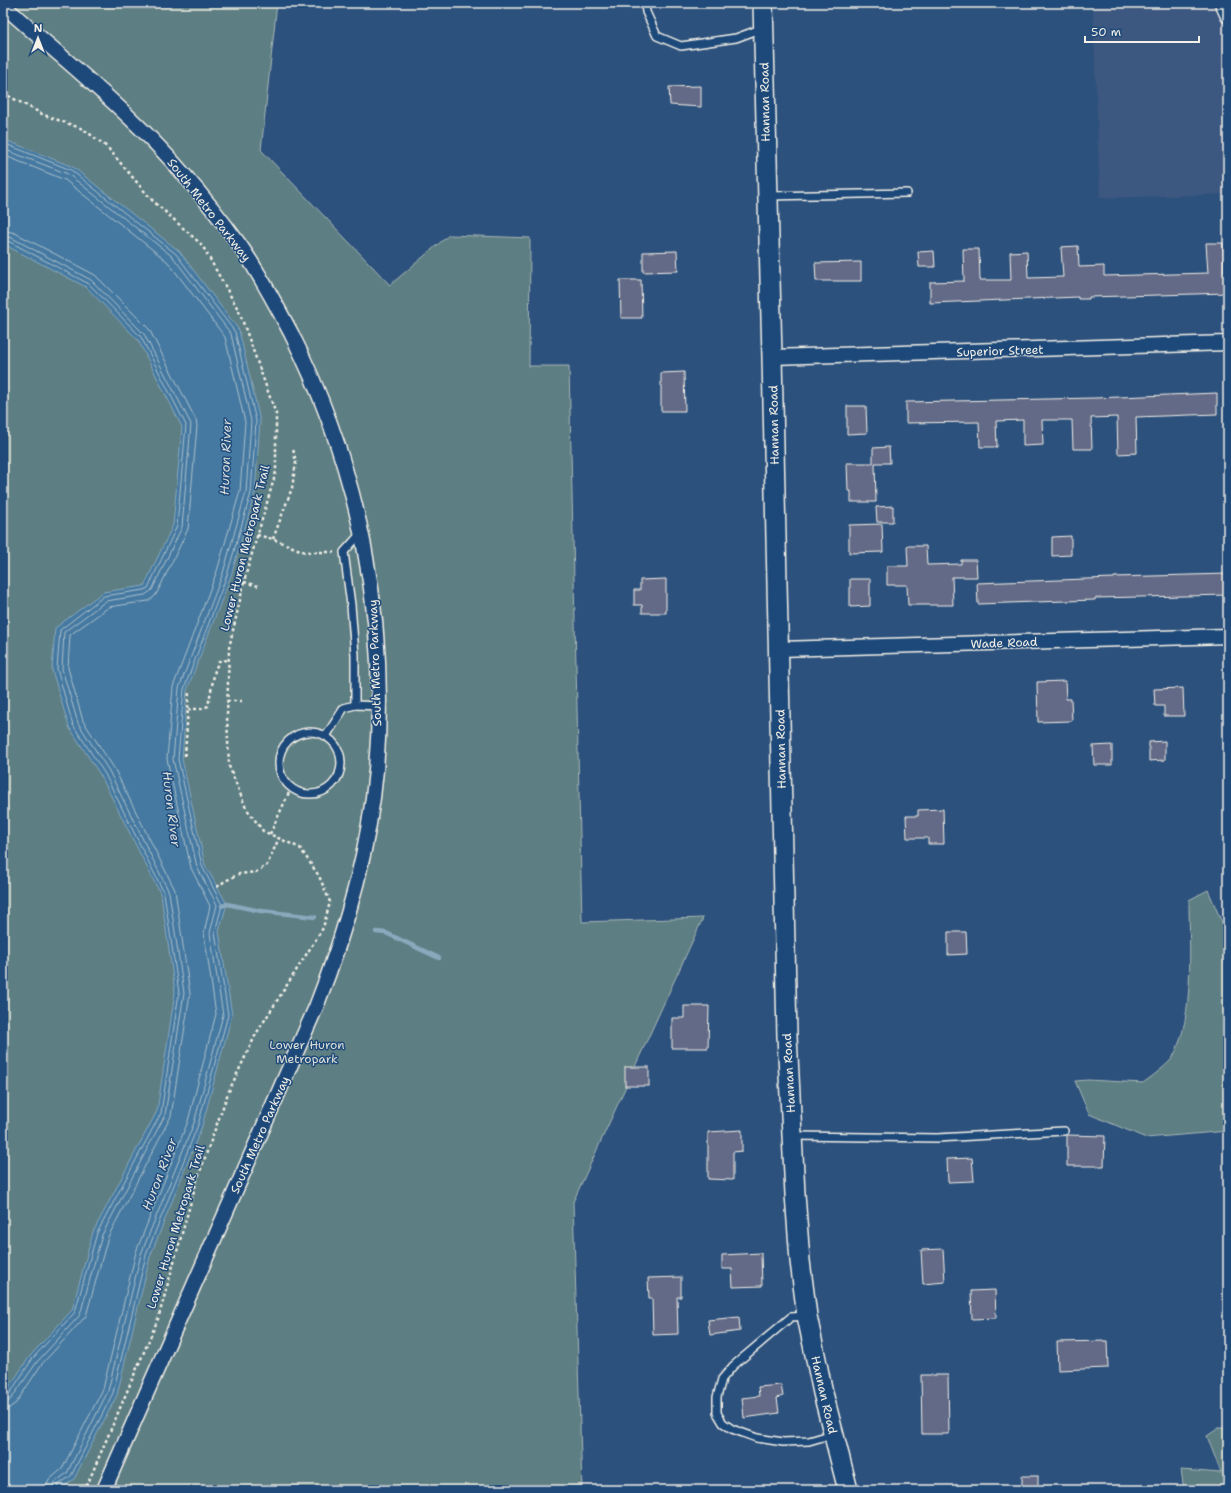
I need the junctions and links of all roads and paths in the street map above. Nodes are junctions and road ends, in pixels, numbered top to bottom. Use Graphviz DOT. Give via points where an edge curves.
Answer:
graph roads {
  1 [pos="645,3"];
  2 [pos="763,3"];
  3 [pos="1222,3"];
  4 [pos="3,5"];
  5 [pos="1228,16"];
  6 [pos="764,28"];
  7 [pos="3,93"];
  8 [pos="907,194"];
  9 [pos="768,196"];
  10 [pos="1228,343"];
  11 [pos="772,357"];
  12 [pos="293,449"];
  13 [pos="362,532"];
  14 [pos="257,535"];
  15 [pos="273,540"];
  16 [pos="344,552"];
  17 [pos="244,582"];
  18 [pos="258,586"];
  19 [pos="1228,636"];
  20 [pos="779,649"];
  21 [pos="229,660"];
  22 [pos="189,692"];
  23 [pos="227,701"];
  24 [pos="243,701"];
  25 [pos="355,705"];
  26 [pos="379,706"];
  27 [pos="188,709"];
  28 [pos="326,736"];
  29 [pos="185,756"];
  30 [pos="291,788"];
  31 [pos="270,834"];
  32 [pos="279,838"];
  33 [pos="218,887"];
  34 [pos="1064,1131"];
  35 [pos="792,1136"];
  36 [pos="807,1316"];
  37 [pos="833,1434"];
  38 [pos="85,1490"];
  39 [pos="104,1490"];
  40 [pos="848,1490"];
  1 -- 6 [label="lane" via="646,12 657,36 681,46 736,38"];
  2 -- 6 [label="street, Hannan Road"];
  3 -- 5 [label="street"];
  4 -- 13 [label="street, South Metro Parkway" via="132,119 185,176 239,245 280,312 318,390 344,462"];
  6 -- 9 [label="street, Hannan Road"];
  7 -- 14 [label="path, Lower Huron Metropark Trail" via="44,115 89,133 107,147 151,199 202,245 239,311 276,414 276,472"];
  8 -- 9 [label="lane"];
  9 -- 11 [label="street, Hannan Road"];
  10 -- 11 [label="street, Superior Street"];
  11 -- 20 [label="street, Hannan Road"];
  12 -- 15 [label="path" via="296,462 292,488"];
  13 -- 16 [label="lane"];
  13 -- 26 [label="street, South Metro Parkway" via="375,620"];
  14 -- 15 [label="path"];
  14 -- 17 [label="path, Lower Huron Metropark Trail"];
  15 -- 16 [label="path" via="305,552"];
  16 -- 25 [label="lane" via="355,655"];
  17 -- 18 [label="path"];
  17 -- 21 [label="path, Lower Huron Metropark Trail" via="229,648"];
  19 -- 20 [label="street, Wade Road"];
  20 -- 35 [label="street, Hannan Road" via="787,1036"];
  21 -- 23 [label="path, Lower Huron Metropark Trail"];
  21 -- 27 [label="path" via="219,661 217,665 208,706"];
  22 -- 27 [label="path"];
  23 -- 24 [label="path"];
  23 -- 31 [label="path, Lower Huron Metropark Trail" via="229,766 246,808 263,831"];
  25 -- 26 [label="lane"];
  25 -- 28 [label="lane" via="344,708"];
  26 -- 39 [label="street, South Metro Parkway" via="376,770 370,814 346,925 333,966"];
  27 -- 29 [label="path"];
  28 -- 30 [label="lane" via="311,731 300,733 290,738 284,746 279,764 281,774"];
  28 -- 30 [label="lane" via="338,747 342,758 338,779 326,790 312,794"];
  30 -- 31 [label="path"];
  31 -- 32 [label="path, Lower Huron Metropark Trail"];
  32 -- 33 [label="path" via="267,865 256,872 239,874"];
  32 -- 38 [label="path, Lower Huron Metropark Trail" via="300,848 319,876 330,902 323,928 256,1034 228,1093 197,1180 158,1319"];
  34 -- 35 [label="lane" via="937,1138"];
  35 -- 36 [label="street, Hannan Road" via="800,1261"];
  36 -- 37 [label="street, Hannan Road"];
  36 -- 37 [label="lane" via="791,1317 733,1366 722,1379 717,1397 717,1413 732,1429 757,1438 783,1442 809,1441"];
  37 -- 40 [label="street, Hannan Road"];
}
